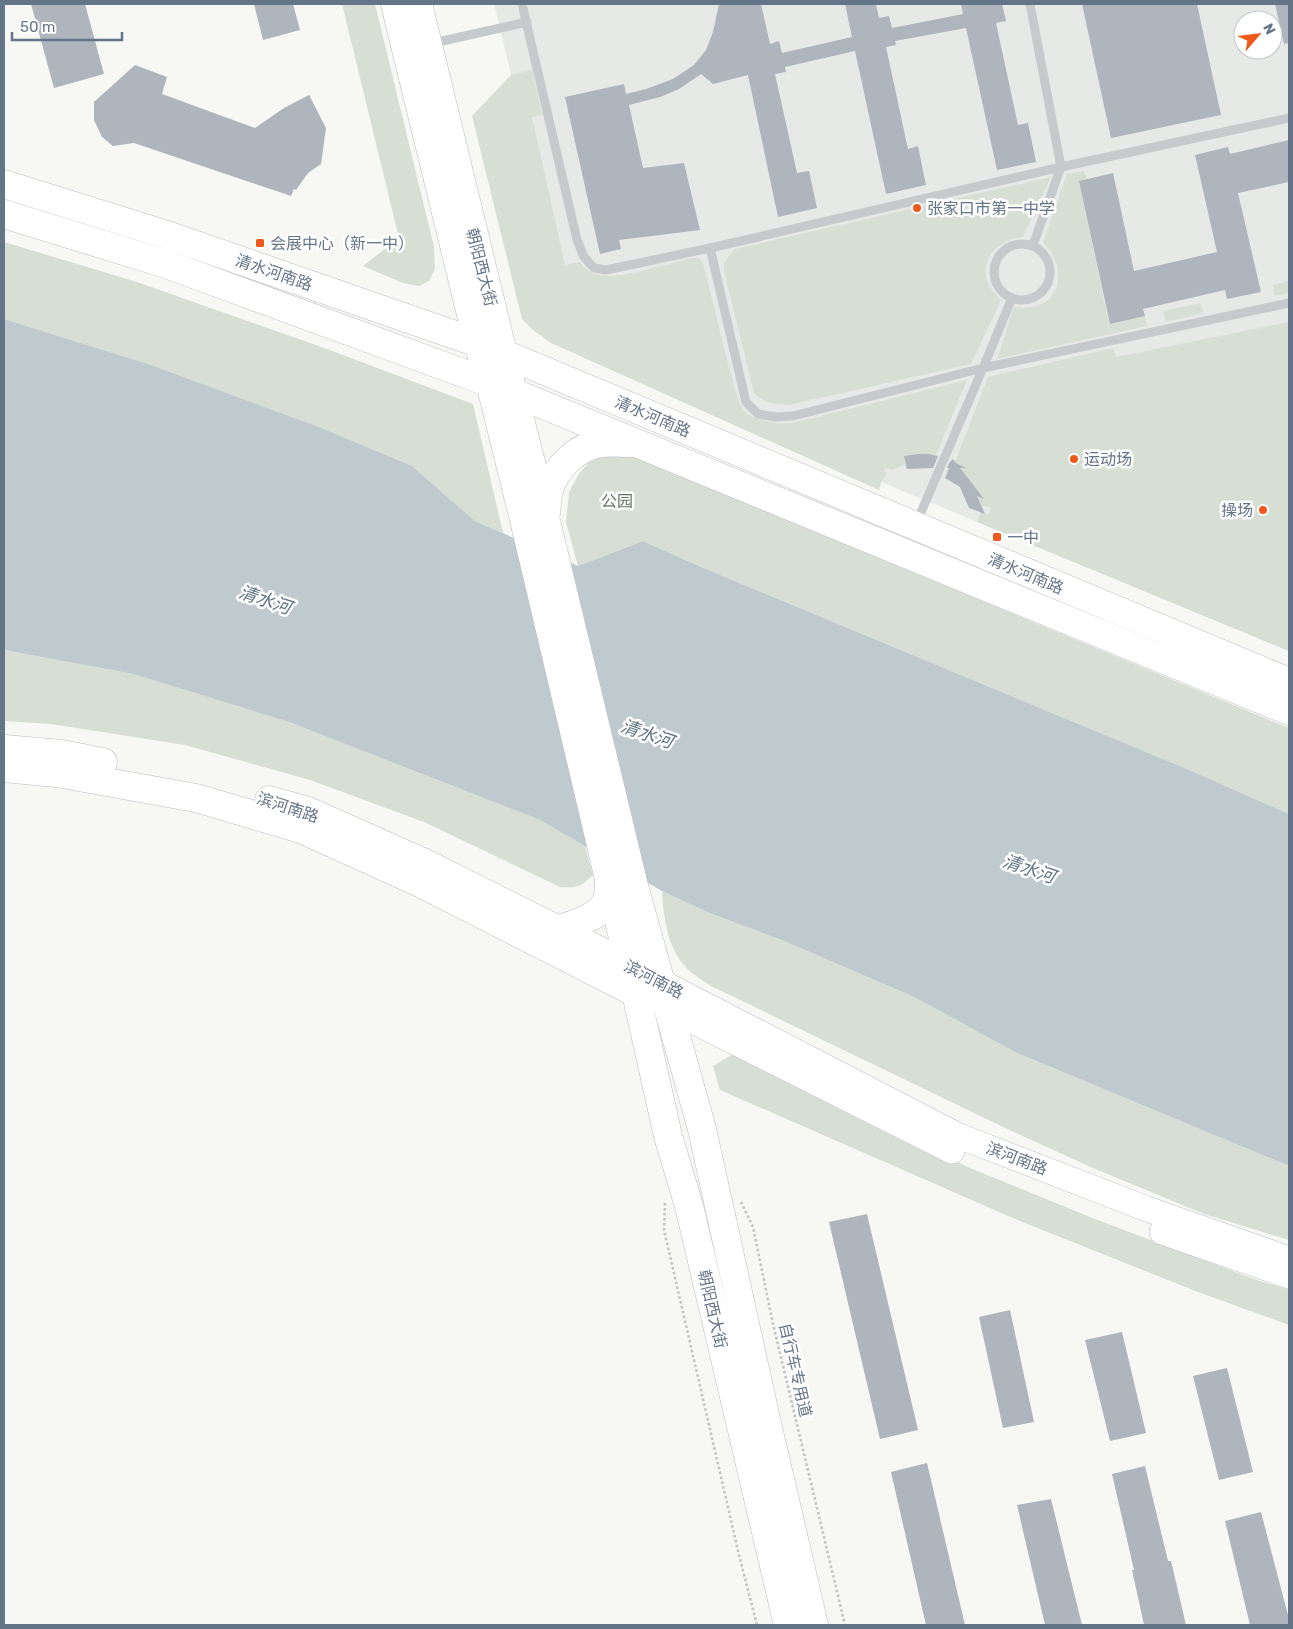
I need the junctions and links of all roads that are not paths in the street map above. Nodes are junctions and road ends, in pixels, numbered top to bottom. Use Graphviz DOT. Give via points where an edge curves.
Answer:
graph roads {
  1 [pos="395,4"];
  2 [pos="418,4"];
  3 [pos="522,4"];
  4 [pos="1030,4"];
  5 [pos="527,22"];
  6 [pos="428,45"];
  7 [pos="1289,118"];
  8 [pos="1061,167"];
  9 [pos="4,184"];
  10 [pos="4,214"];
  11 [pos="1033,245"];
  12 [pos="710,248"];
  13 [pos="1012,298"];
  14 [pos="1289,303"];
  15 [pos="490,348"];
  16 [pos="982,368"];
  17 [pos="502,388"];
  18 [pos="636,443"];
  19 [pos="539,523"];
  20 [pos="915,526"];
  21 [pos="1289,682"];
  22 [pos="1289,711"];
  23 [pos="4,749"];
  24 [pos="4,768"];
  25 [pos="609,880"];
  26 [pos="555,930"];
  27 [pos="630,966"];
  28 [pos="636,993"];
  29 [pos="664,995"];
  30 [pos="1289,1258"];
  31 [pos="1289,1276"];
  32 [pos="788,1625"];
  33 [pos="814,1625"];
  1 -- 15 [label="main road, 朝阳西大街"];
  2 -- 6 [label="main road, 朝阳西大街"];
  3 -- 5 [label="lane"];
  4 -- 8 [label="lane"];
  5 -- 6 [label="lane"];
  5 -- 12 [label="lane" via="577,240 584,257 594,268 606,270"];
  6 -- 15 [label="main road, 朝阳西大街"];
  7 -- 8 [label="lane"];
  8 -- 11 [label="lane"];
  8 -- 12 [label="lane"];
  9 -- 15 [label="main road, 清水河南路" via="164,234"];
  10 -- 17 [label="main road, 清水河南路" via="166,264"];
  11 -- 13 [label="lane" via="1049,262 1048,280 1033,298"];
  11 -- 13 [label="lane" via="1013,246 1002,251 995,261 996,283"];
  12 -- 16 [label="lane" via="746,402 758,414 793,416"];
  13 -- 16 [label="lane"];
  14 -- 16 [label="lane"];
  15 -- 17 [label="main road, 朝阳西大街"];
  15 -- 20 [label="main road, 清水河南路"];
  16 -- 20 [label="lane"];
  17 -- 18 [label="main road, 清水河南路"];
  17 -- 19 [label="main road, 朝阳西大街"];
  18 -- 19 [label="main road" via="600,443 571,458 560,469 549,490"];
  18 -- 22 [label="main road, 清水河南路"];
  19 -- 25 [label="main road, 朝阳西大街"];
  19 -- 29 [label="main road, 朝阳西大街"];
  20 -- 21 [label="main road, 清水河南路"];
  23 -- 26 [label="main road, 滨河南路" via="61,754 198,780 308,811 427,864"];
  24 -- 28 [label="main road, 滨河南路" via="57,772 196,798 301,829 418,882"];
  25 -- 26 [label="main road" via="604,906 571,926"];
  25 -- 27 [label="main road, 朝阳西大街"];
  26 -- 27 [label="main road, 滨河南路"];
  27 -- 28 [label="main road, 朝阳西大街"];
  27 -- 29 [label="main road, 滨河南路"];
  28 -- 29 [label="main road, 滨河南路"];
  28 -- 32 [label="main road, 朝阳西大街"];
  29 -- 30 [label="main road, 滨河南路" via="959,1136 1147,1209"];
  29 -- 31 [label="main road, 滨河南路" via="954,1152 1207,1249"];
  29 -- 33 [label="main road, 朝阳西大街" via="702,1129"];
}
